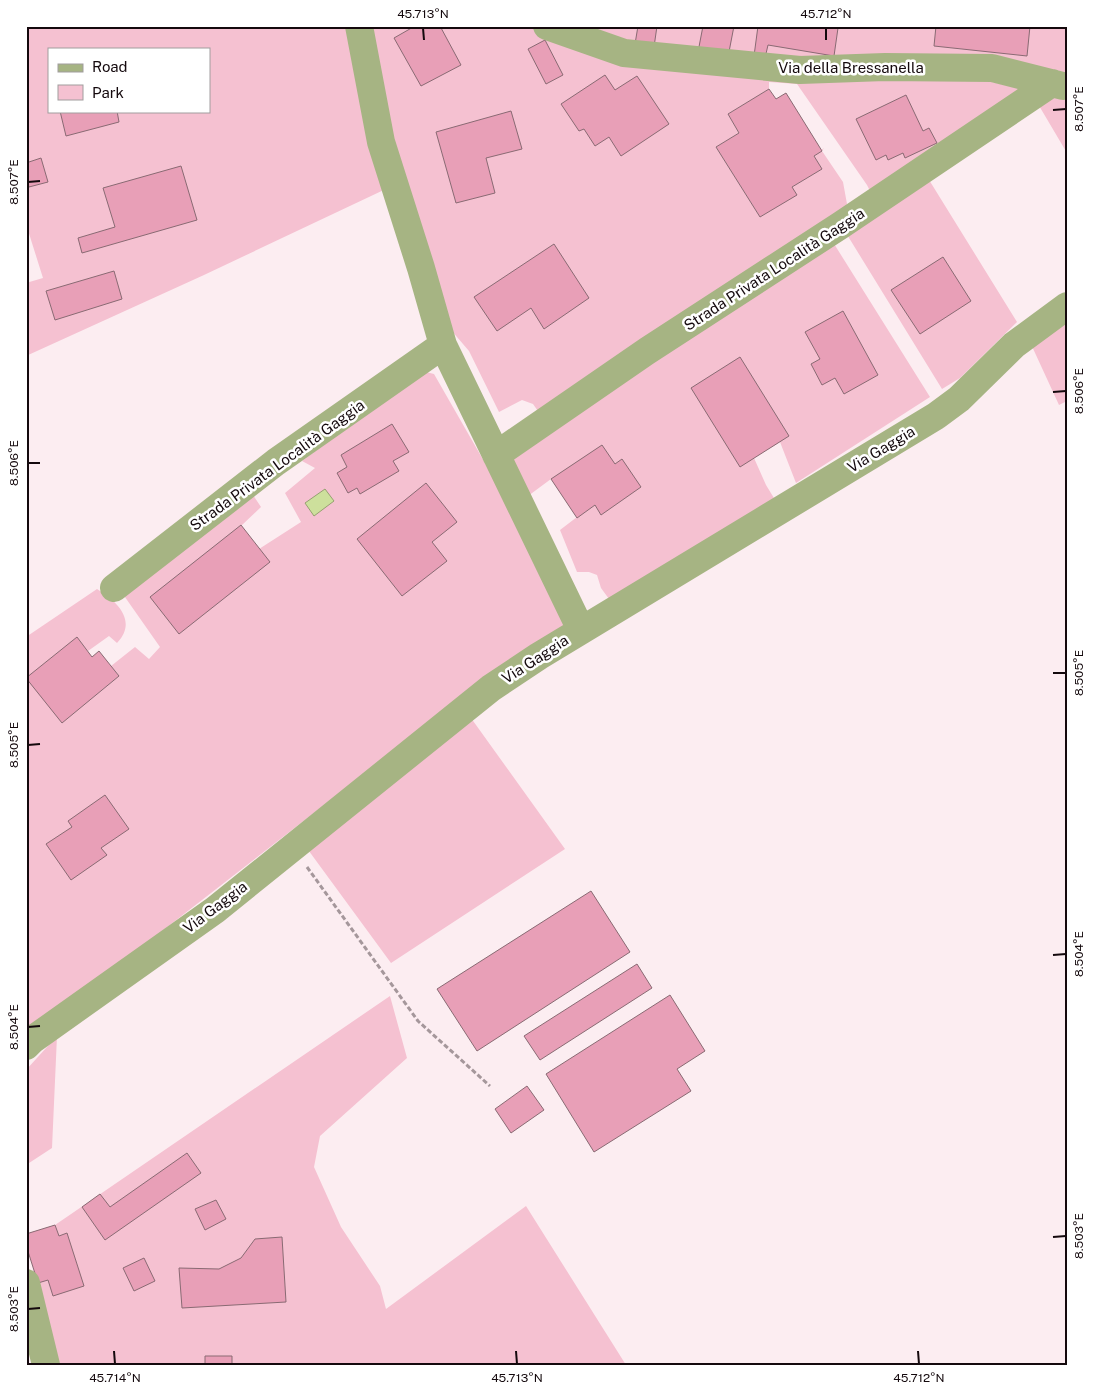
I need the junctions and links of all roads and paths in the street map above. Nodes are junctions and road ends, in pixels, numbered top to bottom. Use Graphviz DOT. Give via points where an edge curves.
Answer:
graph roads {
  1 [pos="359,26"];
  2 [pos="547,26"];
  3 [pos="1059,85"];
  4 [pos="1067,306"];
  5 [pos="443,345"];
  6 [pos="496,455"];
  7 [pos="114,588"];
  8 [pos="581,630"];
  9 [pos="292,847"];
  10 [pos="26,1046"];
  11 [pos="490,1086"];
  12 [pos="26,1283"];
  13 [pos="46,1365"];
  1 -- 5 [label="street" via="381,142"];
  2 -- 3 [label="street, Via della Bressanella" via="624,52 800,70 992,68"];
  3 -- 6 [label="street, Strada Privata Località Gaggia" via="648,351"];
  4 -- 8 [label="street, Via Gaggia" via="1014,345 959,399 936,416"];
  5 -- 6 [label="street"];
  5 -- 7 [label="street, Strada Privata Località Gaggia" via="276,462"];
  6 -- 8 [label="street"];
  8 -- 9 [label="street, Via Gaggia" via="491,688"];
  9 -- 10 [label="street, Via Gaggia" via="215,910"];
  9 -- 11 [label="path" via="418,1021"];
  12 -- 13 [label="street"];
}
